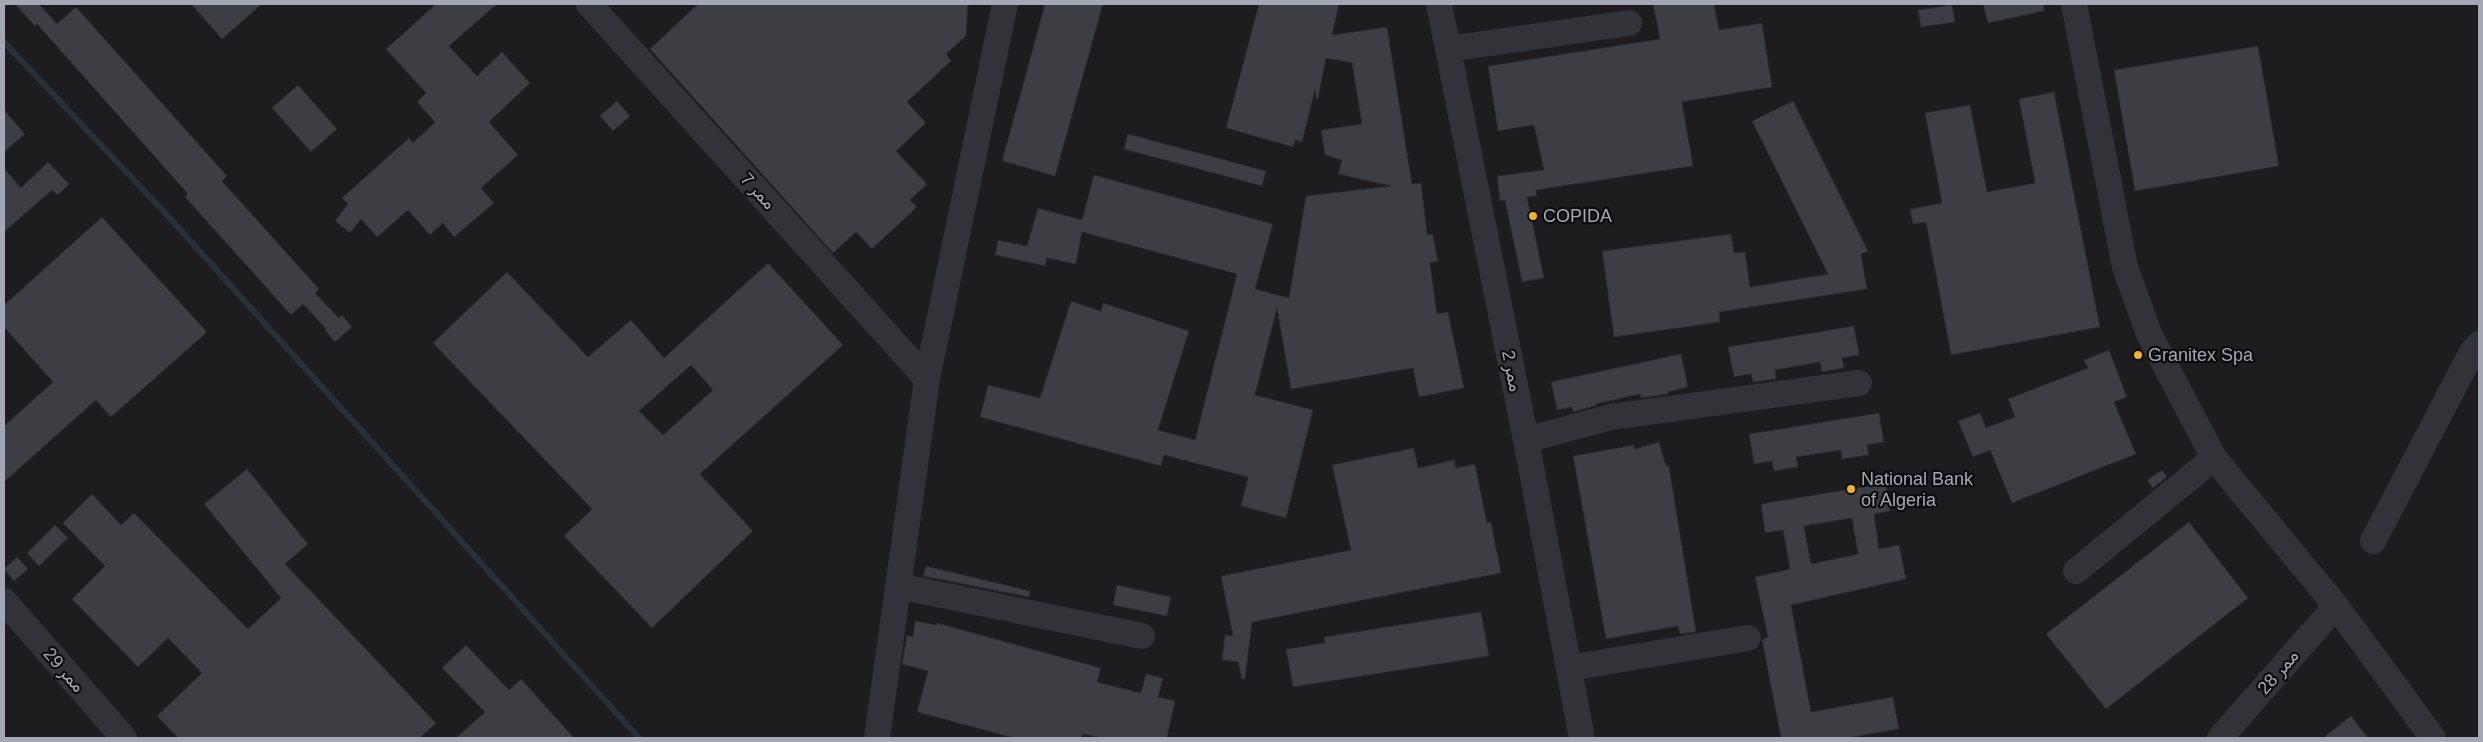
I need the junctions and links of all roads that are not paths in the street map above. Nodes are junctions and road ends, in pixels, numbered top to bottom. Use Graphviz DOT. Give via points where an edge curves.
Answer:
graph roads {
  1 [pos="588,4"];
  2 [pos="1005,4"];
  3 [pos="1438,4"];
  4 [pos="2074,4"];
  5 [pos="1629,23"];
  6 [pos="1448,50"];
  7 [pos="2479,344"];
  8 [pos="927,379"];
  9 [pos="1859,383"];
  10 [pos="1526,440"];
  11 [pos="2214,458"];
  12 [pos="2373,541"];
  13 [pos="2076,571"];
  14 [pos="898,586"];
  15 [pos="4,602"];
  16 [pos="2336,606"];
  17 [pos="1142,636"];
  18 [pos="1748,638"];
  19 [pos="1569,668"];
  20 [pos="124,738"];
  21 [pos="877,738"];
  22 [pos="1582,738"];
  23 [pos="2220,738"];
  24 [pos="2433,738"];
  1 -- 8 [label="lane, ممر 7"];
  2 -- 8 [label="lane"];
  3 -- 6 [label="lane, ممر 2"];
  4 -- 11 [label="lane" via="2125,267 2149,334"];
  5 -- 6 [label="lane"];
  6 -- 10 [label="lane, ممر 2"];
  7 -- 12 [label="lane"];
  8 -- 14 [label="lane"];
  9 -- 10 [label="lane" via="1611,417"];
  10 -- 19 [label="lane, ممر 2"];
  11 -- 13 [label="lane"];
  11 -- 16 [label="lane"];
  14 -- 17 [label="lane"];
  14 -- 21 [label="lane"];
  15 -- 20 [label="lane, ممر 29"];
  16 -- 23 [label="lane, ممر 28"];
  16 -- 24 [label="lane"];
  18 -- 19 [label="lane"];
  19 -- 22 [label="lane, ممر 2"];
}
